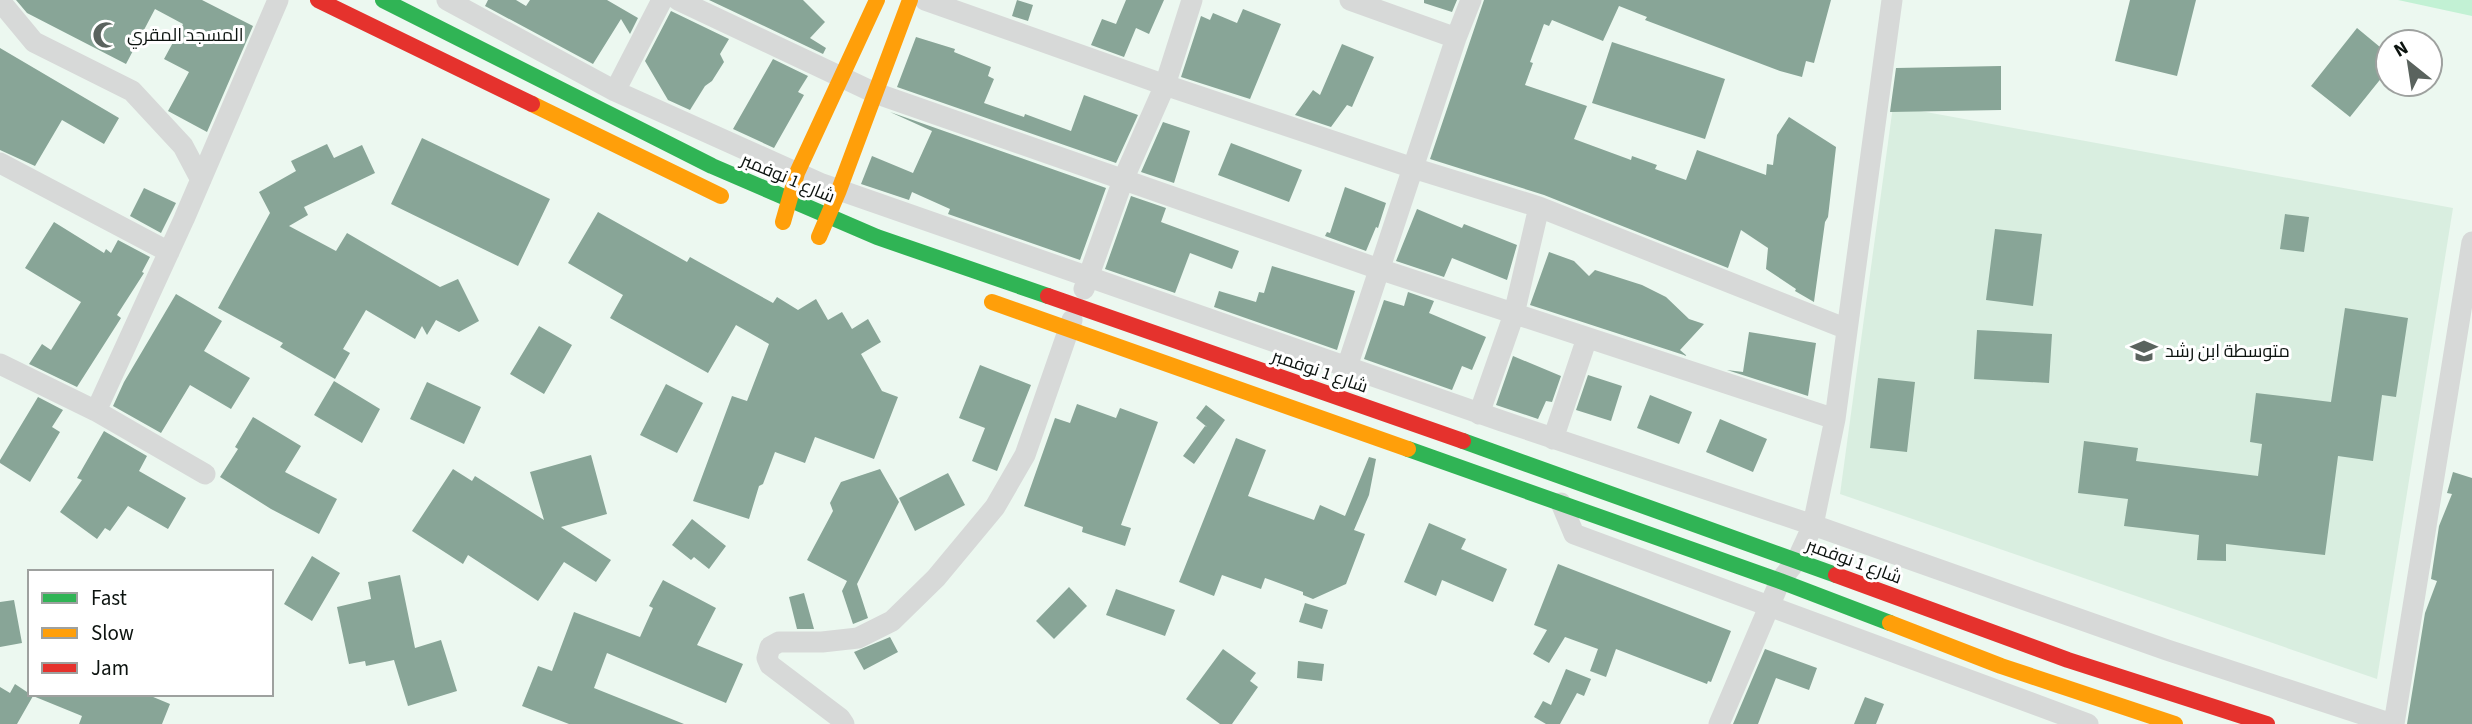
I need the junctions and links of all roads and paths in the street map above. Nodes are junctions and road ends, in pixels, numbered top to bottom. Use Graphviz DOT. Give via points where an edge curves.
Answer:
graph roads {
  1 [pos="278,0"];
  2 [pos="318,0"];
  3 [pos="383,0"];
  4 [pos="447,0"];
  5 [pos="662,0"];
  6 [pos="678,0"];
  7 [pos="877,0"];
  8 [pos="910,0"];
  9 [pos="925,0"];
  10 [pos="1192,0"];
  11 [pos="1350,0"];
  12 [pos="1471,0"];
  13 [pos="1892,0"];
  14 [pos="3,2"];
  15 [pos="1456,38"];
  16 [pos="843,77"];
  17 [pos="1165,85"];
  18 [pos="615,91"];
  19 [pos="875,93"];
  20 [pos="0,163"];
  21 [pos="1413,168"];
  22 [pos="797,173"];
  23 [pos="201,180"];
  24 [pos="1123,180"];
  25 [pos="839,190"];
  26 [pos="791,200"];
  27 [pos="733,201"];
  28 [pos="1539,207"];
  29 [pos="827,216"];
  30 [pos="2472,242"];
  31 [pos="169,252"];
  32 [pos="1379,270"];
  33 [pos="1088,277"];
  34 [pos="976,296"];
  35 [pos="1078,307"];
  36 [pos="1514,314"];
  37 [pos="2464,324"];
  38 [pos="1847,329"];
  39 [pos="1068,330"];
  40 [pos="1587,338"];
  41 [pos="0,364"];
  42 [pos="1347,367"];
  43 [pos="1337,397"];
  44 [pos="96,411"];
  45 [pos="1479,414"];
  46 [pos="1835,419"];
  47 [pos="1327,420"];
  48 [pos="1553,439"];
  49 [pos="205,474"];
  50 [pos="1561,503"];
  51 [pos="1813,525"];
  52 [pos="1797,561"];
  53 [pos="1780,581"];
  54 [pos="1769,605"];
  55 [pos="2119,715"];
  56 [pos="2221,717"];
  57 [pos="844,724"];
  58 [pos="1719,724"];
  59 [pos="2088,724"];
  60 [pos="2175,724"];
  61 [pos="2267,724"];
  62 [pos="2393,724"];
  1 -- 23 [label="street"];
  2 -- 27 [label="main road"];
  3 -- 26 [label="main road, شارع 1 نوفمبر" via="712,166"];
  4 -- 18 [label="street"];
  5 -- 18 [label="street"];
  6 -- 16 [label="street"];
  7 -- 16 [label="main road"];
  8 -- 19 [label="main road"];
  9 -- 17 [label="street"];
  10 -- 17 [label="street"];
  11 -- 15 [label="street"];
  12 -- 15 [label="street"];
  13 -- 38 [label="street"];
  14 -- 23 [label="street" via="34,41 132,91 183,146"];
  15 -- 21 [label="street"];
  16 -- 19 [label="street"];
  16 -- 22 [label="main road"];
  17 -- 21 [label="street"];
  17 -- 24 [label="street"];
  18 -- 22 [label="street"];
  19 -- 24 [label="street"];
  19 -- 25 [label="main road"];
  20 -- 31 [label="street"];
  21 -- 28 [label="street"];
  21 -- 32 [label="street"];
  22 -- 25 [label="street"];
  22 -- 26 [label="main road"];
  23 -- 31 [label="street"];
  24 -- 32 [label="street"];
  24 -- 33 [label="street"];
  25 -- 29 [label="main road"];
  25 -- 33 [label="street"];
  26 -- 29 [label="main road, شارع 1 نوفمبر"];
  26 -- 29 [label="main road" via="801,230"];
  28 -- 36 [label="street"];
  28 -- 38 [label="street"];
  29 -- 35 [label="main road, شارع 1 نوفمبر"];
  30 -- 37 [label="street"];
  31 -- 44 [label="street"];
  32 -- 36 [label="street"];
  32 -- 42 [label="street"];
  33 -- 35 [label="street"];
  33 -- 42 [label="street"];
  34 -- 39 [label="main road"];
  35 -- 39 [label="street"];
  35 -- 43 [label="main road, شارع 1 نوفمبر"];
  36 -- 40 [label="street"];
  36 -- 45 [label="street"];
  37 -- 62 [label="street"];
  38 -- 46 [label="street"];
  39 -- 47 [label="main road"];
  39 -- 57 [label="street" via="1025,455 995,507 936,578 892,621 858,638 779,642 770,647 770,665"];
  40 -- 46 [label="street"];
  40 -- 48 [label="street"];
  41 -- 44 [label="street"];
  42 -- 43 [label="street"];
  42 -- 45 [label="street"];
  43 -- 47 [label="street"];
  43 -- 52 [label="main road, شارع 1 نوفمبر"];
  44 -- 49 [label="street"];
  45 -- 48 [label="street"];
  46 -- 51 [label="street"];
  47 -- 50 [label="main road"];
  48 -- 51 [label="street"];
  50 -- 53 [label="main road"];
  50 -- 54 [label="street" via="1574,534"];
  51 -- 52 [label="street"];
  51 -- 62 [label="street"];
  52 -- 53 [label="street"];
  52 -- 56 [label="main road, شارع 1 نوفمبر"];
  53 -- 54 [label="street"];
  53 -- 55 [label="main road"];
  54 -- 58 [label="street"];
  54 -- 59 [label="street"];
  55 -- 60 [label="main road"];
  56 -- 61 [label="main road, شارع 1 نوفمبر"];
}
